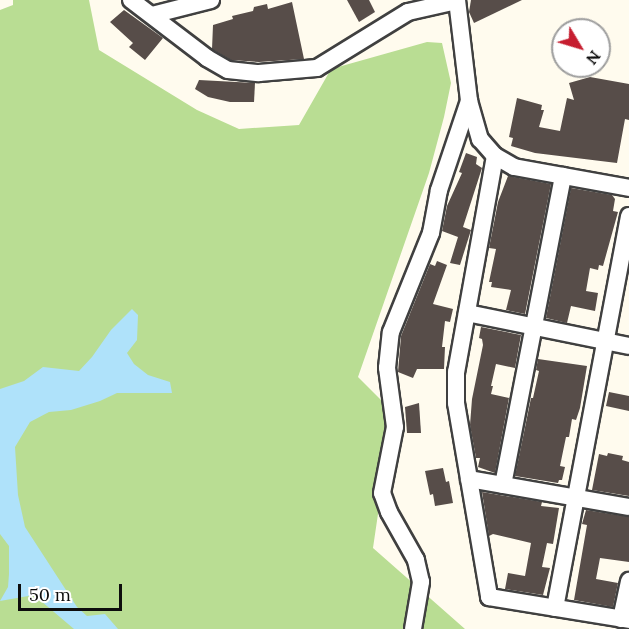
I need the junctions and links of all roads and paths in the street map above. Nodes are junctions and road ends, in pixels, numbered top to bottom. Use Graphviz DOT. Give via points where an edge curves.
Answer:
graph roads {
  1 [pos="131,0"];
  2 [pos="212,0"];
  3 [pos="457,1"];
  4 [pos="152,15"];
  5 [pos="469,101"];
  6 [pos="495,156"];
  7 [pos="563,176"];
  8 [pos="629,188"];
  9 [pos="629,216"];
  10 [pos="467,313"];
  11 [pos="534,327"];
  12 [pos="606,342"];
  13 [pos="629,346"];
  14 [pos="469,478"];
  15 [pos="503,485"];
  16 [pos="576,498"];
  17 [pos="629,507"];
  18 [pos="629,581"];
  19 [pos="555,609"];
  20 [pos="625,619"];
  21 [pos="413,629"];
  1 -- 4 [label="street"];
  2 -- 4 [label="street"];
  3 -- 4 [label="street" via="408,12 317,68 259,73 228,70"];
  3 -- 5 [label="street"];
  5 -- 6 [label="street" via="480,139"];
  5 -- 21 [label="street" via="439,190 431,233 391,332 387,368 395,427 382,493 419,571 421,582"];
  6 -- 7 [label="street" via="514,167"];
  6 -- 10 [label="street"];
  7 -- 8 [label="street"];
  7 -- 11 [label="street"];
  9 -- 12 [label="street"];
  10 -- 11 [label="street"];
  10 -- 14 [label="street" via="456,393"];
  11 -- 12 [label="street"];
  11 -- 15 [label="street"];
  12 -- 13 [label="street"];
  12 -- 16 [label="street"];
  14 -- 15 [label="street"];
  14 -- 19 [label="street" via="489,597"];
  15 -- 16 [label="street"];
  16 -- 17 [label="street"];
  16 -- 19 [label="street"];
  18 -- 20 [label="street"];
  19 -- 20 [label="street"];
}
